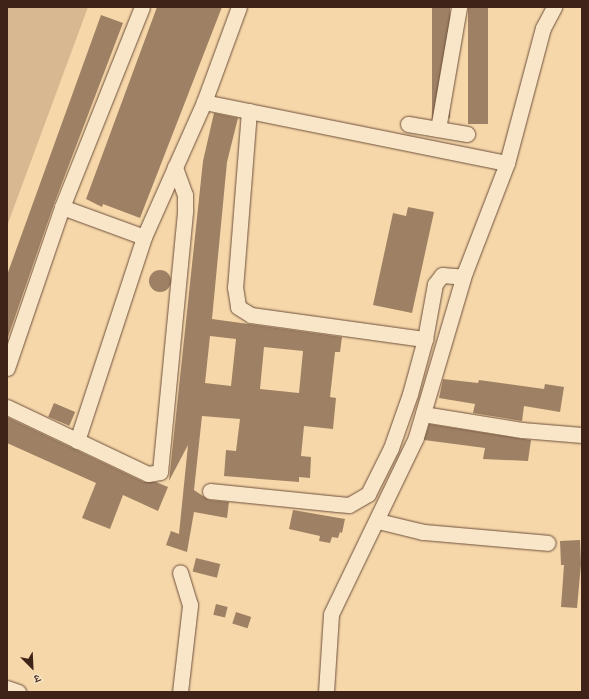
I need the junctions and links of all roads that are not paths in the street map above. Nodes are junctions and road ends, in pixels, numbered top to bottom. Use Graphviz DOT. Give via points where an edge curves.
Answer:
graph roads {
  1 [pos="142,7"];
  2 [pos="238,7"];
  3 [pos="459,7"];
  4 [pos="554,7"];
  5 [pos="204,102"];
  6 [pos="248,110"];
  7 [pos="408,124"];
  8 [pos="438,130"];
  9 [pos="467,134"];
  10 [pos="507,163"];
  11 [pos="175,167"];
  12 [pos="62,207"];
  13 [pos="144,237"];
  14 [pos="463,277"];
  15 [pos="425,339"];
  16 [pos="7,368"];
  17 [pos="7,407"];
  18 [pos="423,414"];
  19 [pos="582,435"];
  20 [pos="77,440"];
  21 [pos="210,491"];
  22 [pos="378,521"];
  23 [pos="548,543"];
  24 [pos="180,573"];
  25 [pos="7,688"];
  26 [pos="18,692"];
  27 [pos="180,692"];
  28 [pos="326,692"];
  1 -- 12 [label="street"];
  2 -- 5 [label="street"];
  3 -- 8 [label="street"];
  4 -- 10 [label="street" via="543,28"];
  5 -- 6 [label="street"];
  5 -- 11 [label="street"];
  6 -- 10 [label="street"];
  6 -- 15 [label="street" via="235,287 238,307 251,315"];
  7 -- 8 [label="street"];
  8 -- 9 [label="street"];
  10 -- 14 [label="street"];
  11 -- 13 [label="street"];
  11 -- 20 [label="street" via="185,195 185,210 160,472 148,474"];
  12 -- 13 [label="street"];
  12 -- 16 [label="street"];
  13 -- 20 [label="street"];
  14 -- 15 [label="street" via="448,274 438,278"];
  14 -- 18 [label="street"];
  15 -- 21 [label="street" via="391,448 376,482 359,501 337,504"];
  17 -- 20 [label="street"];
  18 -- 19 [label="street" via="522,430"];
  18 -- 22 [label="street" via="406,463"];
  22 -- 23 [label="street" via="424,532"];
  22 -- 28 [label="street" via="330,614"];
  24 -- 27 [label="street" via="190,606"];
  25 -- 26 [label="street"];
}
